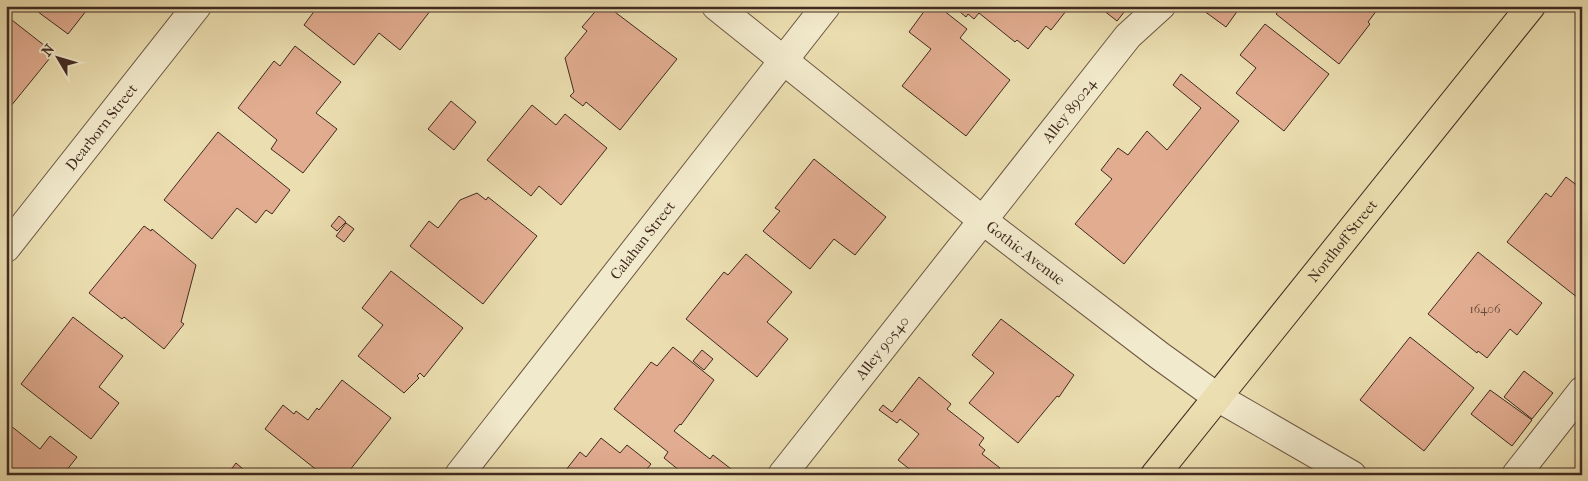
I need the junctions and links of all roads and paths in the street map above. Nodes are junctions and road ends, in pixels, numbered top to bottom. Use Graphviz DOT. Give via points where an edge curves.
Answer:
graph roads {
  1 [pos="197,6"];
  2 [pos="716,6"];
  3 [pos="826,6"];
  4 [pos="1162,6"];
  5 [pos="1531,6"];
  6 [pos="783,60"];
  7 [pos="981,219"];
  8 [pos="6,248"];
  9 [pos="1582,391"];
  10 [pos="1217,397"];
  11 [pos="459,475"];
  12 [pos="782,475"];
  13 [pos="1155,475"];
  14 [pos="1352,475"];
  15 [pos="1516,475"];
  1 -- 8 [label="street, Dearborn Street"];
  2 -- 6 [label="street, Gothic Avenue"];
  3 -- 6 [label="street, Calahan Street"];
  4 -- 7 [label="street, Alley 89024" via="1128,36"];
  5 -- 10 [label="main road, Nordhoff Street"];
  6 -- 7 [label="street, Gothic Avenue"];
  6 -- 11 [label="street, Calahan Street"];
  7 -- 10 [label="street, Gothic Avenue"];
  7 -- 12 [label="street, Alley 90540"];
  9 -- 15 [label="street"];
  10 -- 13 [label="main road, Nordhoff Street"];
  10 -- 14 [label="street, Gothic Avenue"];
}
